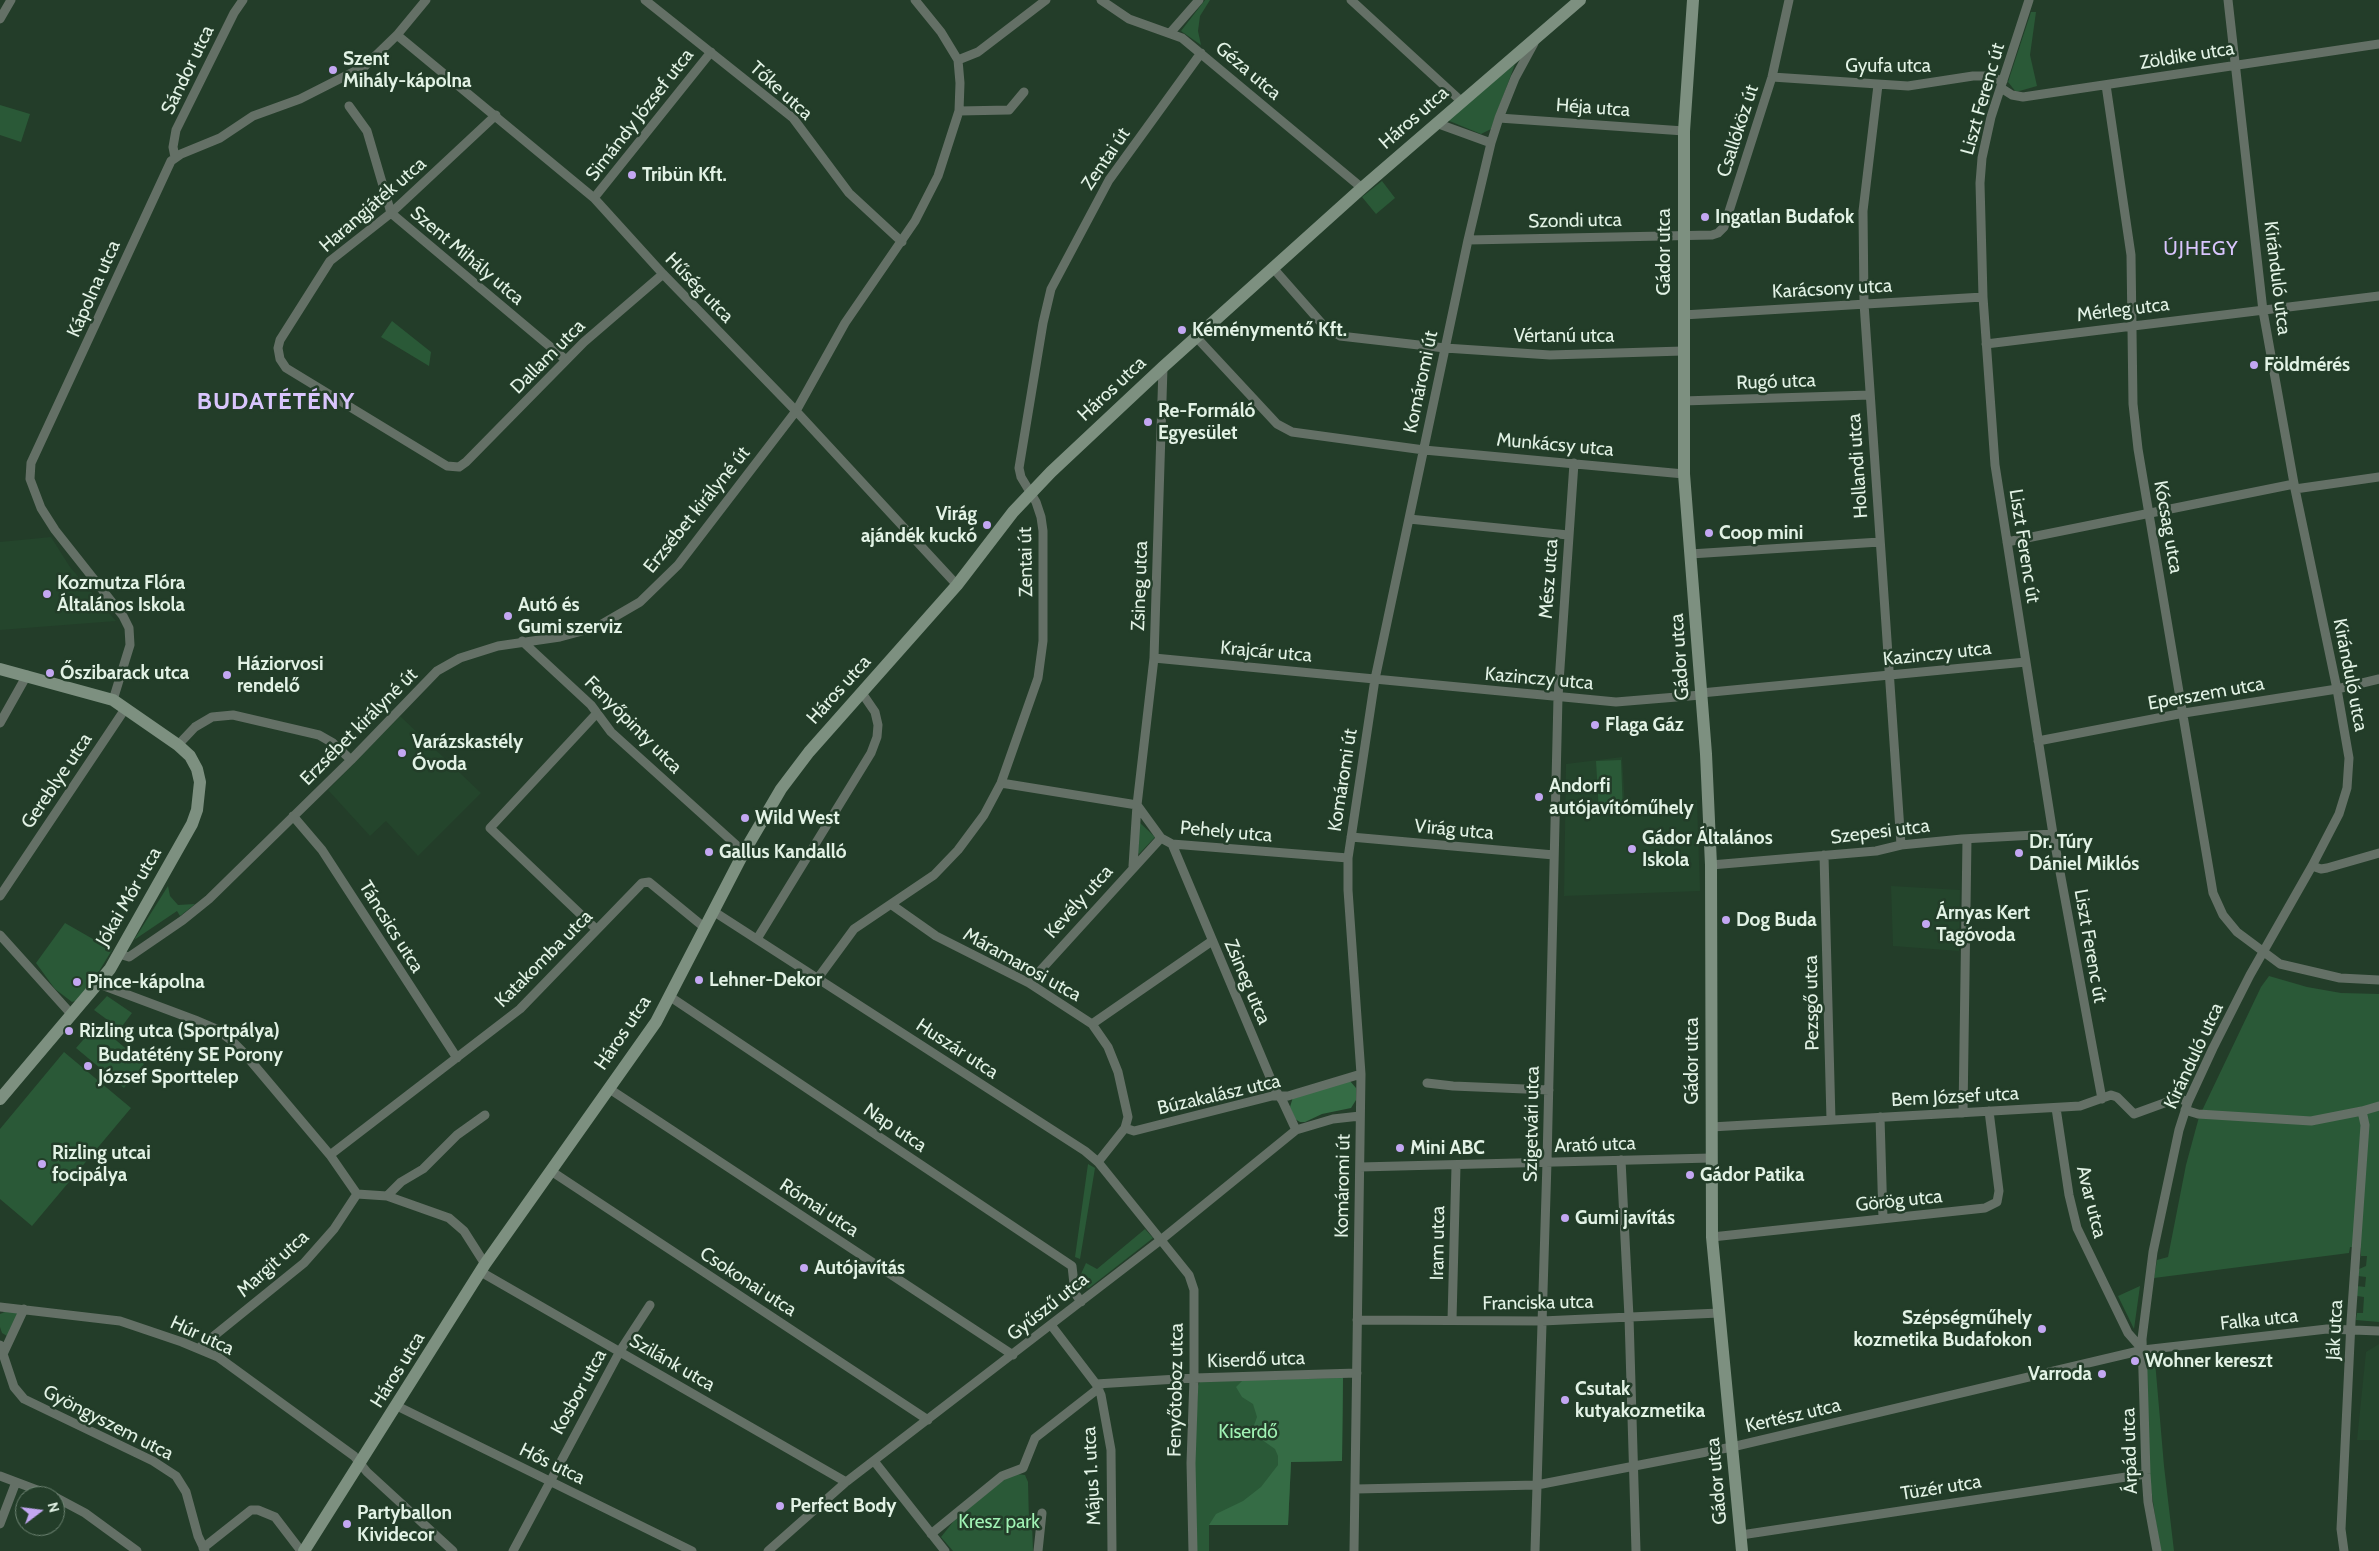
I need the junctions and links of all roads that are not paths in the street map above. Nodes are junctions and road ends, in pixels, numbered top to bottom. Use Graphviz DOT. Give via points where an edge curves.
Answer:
graph roads {
  1 [pos="11,0"];
  2 [pos="242,0"];
  3 [pos="426,0"];
  4 [pos="645,0"];
  5 [pos="915,0"];
  6 [pos="1046,0"];
  7 [pos="1101,0"];
  8 [pos="1199,0"];
  9 [pos="1351,0"];
  10 [pos="1693,0"];
  11 [pos="1788,0"];
  12 [pos="2029,0"];
  13 [pos="2228,0"];
  14 [pos="1572,2"];
  15 [pos="0,19"];
  16 [pos="1171,32"];
  17 [pos="397,36"];
  18 [pos="1537,37"];
  19 [pos="2379,44"];
  20 [pos="711,52"];
  21 [pos="1201,53"];
  22 [pos="958,60"];
  23 [pos="2236,65"];
  24 [pos="1772,77"];
  25 [pos="2002,84"];
  26 [pos="1878,85"];
  27 [pos="2106,85"];
  28 [pos="1024,92"];
  29 [pos="1461,102"];
  30 [pos="349,106"];
  31 [pos="959,111"];
  32 [pos="496,115"];
  33 [pos="1499,118"];
  34 [pos="1436,123"];
  35 [pos="1684,131"];
  36 [pos="1491,143"];
  37 [pos="175,157"];
  38 [pos="1362,188"];
  39 [pos="594,198"];
  40 [pos="391,212"];
  41 [pos="1682,236"];
  42 [pos="1468,240"];
  43 [pos="902,242"];
  44 [pos="1273,268"];
  45 [pos="663,274"];
  46 [pos="2379,296"];
  47 [pos="1983,297"];
  48 [pos="1864,303"];
  49 [pos="2263,310"];
  50 [pos="1683,315"];
  51 [pos="2132,325"];
  52 [pos="1197,338"];
  53 [pos="1986,344"];
  54 [pos="1445,348"];
  55 [pos="1683,351"];
  56 [pos="566,360"];
  57 [pos="1163,367"];
  58 [pos="1870,395"];
  59 [pos="1683,401"];
  60 [pos="796,411"];
  61 [pos="1424,450"];
  62 [pos="1574,463"];
  63 [pos="459,467"];
  64 [pos="1684,474"];
  65 [pos="2379,477"];
  66 [pos="2295,487"];
  67 [pos="1031,493"];
  68 [pos="2148,513"];
  69 [pos="1408,519"];
  70 [pos="1568,536"];
  71 [pos="1880,542"];
  72 [pos="2007,542"];
  73 [pos="1690,554"];
  74 [pos="956,585"];
  75 [pos="522,641"];
  76 [pos="1154,658"];
  77 [pos="2026,662"];
  78 [pos="0,669"];
  79 [pos="26,675"];
  80 [pos="1890,676"];
  81 [pos="1375,679"];
  82 [pos="2379,679"];
  83 [pos="2337,689"];
  84 [pos="862,693"];
  85 [pos="1701,694"];
  86 [pos="1558,698"];
  87 [pos="112,700"];
  88 [pos="125,709"];
  89 [pos="597,713"];
  90 [pos="2184,713"];
  91 [pos="0,723"];
  92 [pos="2038,741"];
  93 [pos="178,744"];
  94 [pos="351,760"];
  95 [pos="1001,783"];
  96 [pos="1137,805"];
  97 [pos="293,816"];
  98 [pos="2053,834"];
  99 [pos="1351,837"];
  100 [pos="1161,838"];
  101 [pos="1968,839"];
  102 [pos="1172,844"];
  103 [pos="1901,845"];
  104 [pos="744,852"];
  105 [pos="2379,853"];
  106 [pos="1554,854"];
  107 [pos="1824,855"];
  108 [pos="1348,858"];
  109 [pos="1711,865"];
  110 [pos="1133,866"];
  111 [pos="2312,866"];
  112 [pos="0,896"];
  113 [pos="892,905"];
  114 [pos="713,911"];
  115 [pos="705,928"];
  116 [pos="596,929"];
  117 [pos="0,935"];
  118 [pos="757,939"];
  119 [pos="1212,941"];
  120 [pos="2263,952"];
  121 [pos="119,954"];
  122 [pos="818,978"];
  123 [pos="2379,980"];
  124 [pos="1029,983"];
  125 [pos="99,984"];
  126 [pos="669,996"];
  127 [pos="72,1015"];
  128 [pos="1092,1024"];
  129 [pos="457,1058"];
  130 [pos="1361,1074"];
  131 [pos="1427,1083"];
  132 [pos="608,1088"];
  133 [pos="1549,1090"];
  134 [pos="1280,1096"];
  135 [pos="2102,1098"];
  136 [pos="0,1099"];
  137 [pos="2186,1106"];
  138 [pos="2379,1106"];
  139 [pos="2056,1108"];
  140 [pos="1988,1111"];
  141 [pos="2362,1111"];
  142 [pos="1963,1113"];
  143 [pos="485,1115"];
  144 [pos="1360,1116"];
  145 [pos="1880,1117"];
  146 [pos="1831,1120"];
  147 [pos="1711,1127"];
  148 [pos="1125,1128"];
  149 [pos="1296,1130"];
  150 [pos="330,1155"];
  151 [pos="1711,1158"];
  152 [pos="1621,1160"];
  153 [pos="1098,1162"];
  154 [pos="1548,1162"];
  155 [pos="1456,1166"];
  156 [pos="1360,1168"];
  157 [pos="551,1171"];
  158 [pos="357,1194"];
  159 [pos="386,1196"];
  160 [pos="1883,1219"];
  161 [pos="1712,1237"];
  162 [pos="1162,1239"];
  163 [pos="483,1268"];
  164 [pos="1081,1302"];
  165 [pos="650,1305"];
  166 [pos="0,1307"];
  167 [pos="24,1309"];
  168 [pos="1719,1313"];
  169 [pos="1629,1317"];
  170 [pos="1357,1320"];
  171 [pos="1452,1320"];
  172 [pos="1542,1321"];
  173 [pos="1051,1325"];
  174 [pos="2351,1328"];
  175 [pos="2379,1331"];
  176 [pos="0,1345"];
  177 [pos="199,1348"];
  178 [pos="2143,1350"];
  179 [pos="620,1351"];
  180 [pos="3,1354"];
  181 [pos="1013,1354"];
  182 [pos="1356,1373"];
  183 [pos="1194,1378"];
  184 [pos="1097,1386"];
  185 [pos="397,1406"];
  186 [pos="928,1420"];
  187 [pos="1732,1447"];
  188 [pos="874,1461"];
  189 [pos="361,1463"];
  190 [pos="1633,1466"];
  191 [pos="2146,1474"];
  192 [pos="0,1476"];
  193 [pos="549,1481"];
  194 [pos="16,1482"];
  195 [pos="846,1482"];
  196 [pos="1537,1485"];
  197 [pos="27,1486"];
  198 [pos="1356,1489"];
  199 [pos="65,1502"];
  200 [pos="1042,1513"];
  201 [pos="0,1524"];
  202 [pos="931,1534"];
  203 [pos="1740,1534"];
  204 [pos="204,1550"];
  205 [pos="138,1551"];
  206 [pos="303,1551"];
  207 [pos="452,1551"];
  208 [pos="513,1551"];
  209 [pos="692,1551"];
  210 [pos="768,1551"];
  211 [pos="944,1551"];
  212 [pos="1038,1551"];
  213 [pos="1112,1551"];
  214 [pos="1193,1551"];
  215 [pos="1354,1551"];
  216 [pos="1535,1551"];
  217 [pos="1636,1551"];
  218 [pos="1742,1551"];
  219 [pos="2157,1551"];
  220 [pos="2344,1551"];
  1 -- 15 [label="street"];
  2 -- 37 [label="street, Sándor utca" via="176,130"];
  3 -- 17 [label="street"];
  4 -- 20 [label="street, Tőke utca"];
  5 -- 22 [label="street, Erzsébet királyné út"];
  6 -- 22 [label="street" via="978,52"];
  7 -- 16 [label="street, Géza utca" via="1129,19"];
  8 -- 16 [label="street"];
  9 -- 29 [label="street"];
  10 -- 35 [label="street, Gádor utca"];
  11 -- 24 [label="street, Csallóköz út"];
  12 -- 25 [label="street, Liszt Ferenc út"];
  13 -- 23 [label="street, Kiránduló utca"];
  14 -- 18 [label="street, Háros utca"];
  16 -- 21 [label="street, Géza utca"];
  17 -- 32 [label="street, Hűség utca"];
  17 -- 37 [label="street" via="373,60 356,71 300,99 253,116 220,138"];
  18 -- 29 [label="street, Háros utca"];
  18 -- 33 [label="street, Komáromi út" via="1515,78"];
  19 -- 23 [label="street, Zöldike utca"];
  20 -- 39 [label="street, Simándy József utca"];
  20 -- 43 [label="street, Tőke utca" via="793,118 849,193"];
  21 -- 38 [label="street, Géza utca"];
  21 -- 67 [label="street, Zentai út" via="1109,180 1051,289 1019,468 1020,477"];
  22 -- 31 [label="street, Erzsébet királyné út"];
  23 -- 27 [label="street, Zöldike utca"];
  23 -- 49 [label="street, Kiránduló utca"];
  24 -- 26 [label="street, Gyufa utca"];
  24 -- 41 [label="street, Csallóköz út" via="1724,227 1712,235"];
  25 -- 26 [label="street, Gyufa utca" via="1987,76 1973,76 1923,84"];
  25 -- 27 [label="street, Zöldike utca" via="2012,95 2023,98"];
  25 -- 47 [label="street, Liszt Ferenc út" via="1982,158"];
  26 -- 48 [label="street, Hollandi utca" via="1863,211"];
  27 -- 51 [label="street, Kócsag utca" via="2130,256"];
  28 -- 31 [label="street" via="1009,110"];
  29 -- 34 [label="street, Háros utca"];
  30 -- 40 [label="street, Szent Mihály utca" via="367,131"];
  31 -- 43 [label="street, Erzsébet királyné út" via="938,176"];
  32 -- 39 [label="street, Hűség utca"];
  32 -- 40 [label="street, Harangjáték utca"];
  33 -- 35 [label="street, Héja utca"];
  33 -- 36 [label="street, Komáromi út"];
  34 -- 36 [label="street"];
  34 -- 38 [label="street, Háros utca"];
  35 -- 41 [label="street, Gádor utca"];
  36 -- 42 [label="street, Komáromi út"];
  37 -- 87 [label="street, Kápolna utca" via="168,166 30,467 30,479 41,508 129,628 130,646"];
  38 -- 44 [label="street, Háros utca"];
  39 -- 45 [label="street, Hűség utca"];
  40 -- 56 [label="street, Szent Mihály utca"];
  40 -- 63 [label="street, Harangjáték utca" via="330,261 280,340 280,359 286,368 447,466"];
  41 -- 42 [label="street, Szondi utca"];
  41 -- 50 [label="street, Gádor utca"];
  42 -- 54 [label="street, Komáromi út"];
  43 -- 60 [label="street, Erzsébet királyné út" via="845,323"];
  44 -- 52 [label="street, Háros utca"];
  44 -- 54 [label="street, Vértanú utca" via="1332,332 1353,338"];
  45 -- 56 [label="street, Dallam utca"];
  45 -- 60 [label="street, Hűség utca"];
  46 -- 49 [label="street, Mérleg utca"];
  47 -- 48 [label="street, Karácsony utca"];
  47 -- 53 [label="street, Liszt Ferenc út"];
  48 -- 50 [label="street, Karácsony utca"];
  48 -- 58 [label="street, Hollandi utca"];
  49 -- 51 [label="street, Mérleg utca"];
  49 -- 66 [label="street, Kiránduló utca"];
  50 -- 55 [label="street, Gádor utca"];
  51 -- 53 [label="street, Mérleg utca"];
  51 -- 68 [label="street, Kócsag utca" via="2133,404"];
  52 -- 57 [label="street, Háros utca"];
  52 -- 61 [label="street, Munkácsy utca" via="1285,430 1301,435"];
  53 -- 72 [label="street, Liszt Ferenc út" via="1995,465"];
  54 -- 55 [label="street, Vértanú utca" via="1550,355"];
  54 -- 61 [label="street, Komáromi út"];
  55 -- 59 [label="street, Gádor utca"];
  56 -- 63 [label="street, Dallam utca"];
  57 -- 67 [label="street, Háros utca"];
  57 -- 76 [label="street, Zsineg utca"];
  58 -- 59 [label="street, Rugó utca"];
  58 -- 71 [label="street, Hollandi utca"];
  59 -- 64 [label="street, Gádor utca"];
  60 -- 74 [label="street, Hűség utca"];
  60 -- 75 [label="street, Erzsébet királyné út" via="678,565 640,602 618,616 579,633"];
  61 -- 62 [label="street, Munkácsy utca"];
  61 -- 69 [label="street, Komáromi út"];
  62 -- 64 [label="street, Munkácsy utca"];
  62 -- 70 [label="street, Mész utca"];
  64 -- 73 [label="street, Gádor utca"];
  65 -- 66 [label="street"];
  66 -- 68 [label="street"];
  66 -- 83 [label="street, Kiránduló utca"];
  67 -- 74 [label="street, Háros utca"];
  67 -- 95 [label="street, Zentai út" via="1039,508 1043,531 1043,642 1038,678"];
  68 -- 72 [label="street"];
  68 -- 90 [label="street, Kócsag utca"];
  69 -- 70 [label="street"];
  69 -- 81 [label="street, Komáromi út"];
  70 -- 86 [label="street, Mész utca"];
  71 -- 73 [label="street"];
  71 -- 80 [label="street, Hollandi utca"];
  72 -- 77 [label="street, Liszt Ferenc út"];
  73 -- 85 [label="street, Gádor utca"];
  74 -- 84 [label="street, Háros utca"];
  75 -- 89 [label="street, Fenyőpinty utca"];
  75 -- 94 [label="street, Erzsébet királyné út" via="460,658 437,671"];
  76 -- 81 [label="street, Krajcár utca"];
  76 -- 96 [label="street, Zsineg utca"];
  77 -- 80 [label="street, Kazinczy utca"];
  77 -- 92 [label="street, Liszt Ferenc út"];
  78 -- 79 [label="street, Jókai Mór utca"];
  79 -- 87 [label="street, Jókai Mór utca"];
  79 -- 91 [label="street"];
  80 -- 85 [label="street, Kazinczy utca"];
  80 -- 103 [label="street, Hollandi utca"];
  81 -- 86 [label="street, Kazinczy utca"];
  81 -- 99 [label="street, Komáromi út"];
  82 -- 83 [label="street, Eperszem utca"];
  83 -- 90 [label="street, Eperszem utca"];
  83 -- 111 [label="street, Kiránduló utca" via="2349,758 2347,788 2339,814"];
  84 -- 104 [label="street, Háros utca" via="781,789"];
  84 -- 118 [label="street" via="878,725 871,753"];
  85 -- 86 [label="street, Kazinczy utca" via="1616,702"];
  85 -- 109 [label="street, Gádor utca"];
  86 -- 106 [label="street, Szigetvári utca"];
  87 -- 88 [label="street, Jókai Mór utca"];
  88 -- 93 [label="street, Jókai Mór utca"];
  88 -- 112 [label="street, Gereblye utca"];
  89 -- 104 [label="street, Fenyőpinty utca" via="611,732"];
  89 -- 116 [label="street" via="490,828"];
  90 -- 92 [label="street, Eperszem utca"];
  90 -- 120 [label="street, Kócsag utca" via="2213,893 2230,924"];
  92 -- 98 [label="street, Liszt Ferenc út"];
  93 -- 94 [label="street" via="195,726 212,717 233,715 319,735"];
  93 -- 121 [label="street, Jókai Mór utca" via="197,768 200,782 197,810"];
  94 -- 97 [label="street, Erzsébet királyné út"];
  95 -- 96 [label="street"];
  95 -- 113 [label="street, Zentai út" via="958,850 934,875"];
  96 -- 100 [label="street, Pehely utca"];
  96 -- 110 [label="street, Kevély utca"];
  97 -- 121 [label="street, Erzsébet királyné út" via="193,913 129,957"];
  97 -- 129 [label="street, Táncsics utca" via="322,850"];
  98 -- 101 [label="street, Szepesi utca"];
  98 -- 135 [label="street, Liszt Ferenc út"];
  99 -- 106 [label="street, Virág utca"];
  99 -- 108 [label="street, Komáromi út"];
  100 -- 102 [label="street, Pehely utca"];
  100 -- 110 [label="street, Kevély utca"];
  101 -- 103 [label="street, Szepesi utca"];
  101 -- 142 [label="street"];
  102 -- 108 [label="street, Pehely utca"];
  102 -- 119 [label="street, Zsineg utca"];
  103 -- 107 [label="street, Szepesi utca" via="1876,851"];
  104 -- 114 [label="street, Háros utca"];
  105 -- 111 [label="street" via="2327,868"];
  106 -- 133 [label="street, Szigetvári utca"];
  107 -- 109 [label="street, Szepesi utca"];
  107 -- 146 [label="street, Pezsgő utca"];
  108 -- 130 [label="street, Komáromi út"];
  109 -- 147 [label="street, Gádor utca"];
  110 -- 124 [label="street, Kevély utca"];
  111 -- 120 [label="street, Kiránduló utca"];
  113 -- 122 [label="street, Zentai út" via="854,929"];
  113 -- 124 [label="street, Máramarosi utca" via="936,936"];
  114 -- 115 [label="street, Háros utca"];
  114 -- 118 [label="street, Huszár utca"];
  115 -- 116 [label="street, Katakomba utca" via="649,882 642,883"];
  115 -- 126 [label="street, Háros utca"];
  116 -- 129 [label="street, Katakomba utca" via="520,1009"];
  117 -- 127 [label="street"];
  118 -- 122 [label="street, Huszár utca"];
  119 -- 128 [label="street"];
  119 -- 134 [label="street, Zsineg utca"];
  120 -- 123 [label="street, Kócsag utca" via="2280,964 2306,972"];
  120 -- 137 [label="street, Kiránduló utca"];
  121 -- 125 [label="street, Jókai Mór utca"];
  122 -- 153 [label="street, Huszár utca"];
  124 -- 128 [label="street, Máramarosi utca"];
  125 -- 127 [label="street, Jókai Mór utca"];
  125 -- 150 [label="street" via="195,1020 231,1040"];
  126 -- 132 [label="street, Háros utca" via="634,1057"];
  126 -- 164 [label="street, Nap utca" via="1072,1266 1075,1293"];
  127 -- 136 [label="street, Jókai Mór utca"];
  128 -- 148 [label="street, Máramarosi utca" via="1108,1047 1118,1072 1128,1117"];
  129 -- 150 [label="street, Katakomba utca"];
  130 -- 134 [label="street, Búzakalász utca"];
  130 -- 144 [label="street, Komáromi út"];
  131 -- 133 [label="street"];
  132 -- 157 [label="street, Háros utca"];
  132 -- 181 [label="street, Római utca"];
  133 -- 154 [label="street, Szigetvári utca"];
  134 -- 148 [label="street, Búzakalász utca" via="1134,1131"];
  134 -- 149 [label="street, Zsineg utca"];
  135 -- 137 [label="street" via="2114,1095 2134,1114 2178,1098"];
  135 -- 139 [label="street, Bem József utca" via="2080,1106"];
  137 -- 141 [label="street" via="2198,1114 2312,1121"];
  137 -- 178 [label="street, Kiránduló utca" via="2153,1252"];
  138 -- 141 [label="street"];
  139 -- 140 [label="street, Bem József utca"];
  139 -- 178 [label="street, Avar utca" via="2077,1228 2128,1333"];
  140 -- 142 [label="street, Bem József utca"];
  140 -- 160 [label="street, Görög utca" via="1999,1191 1997,1202 1985,1208"];
  141 -- 174 [label="street, Ják utca" via="2365,1125"];
  142 -- 145 [label="street, Bem József utca"];
  143 -- 159 [label="street" via="457,1135 423,1169"];
  144 -- 149 [label="street, Gyűszű utca" via="1333,1119"];
  144 -- 156 [label="street, Komáromi út"];
  145 -- 146 [label="street, Bem József utca"];
  145 -- 160 [label="street"];
  146 -- 147 [label="street, Bem József utca"];
  147 -- 151 [label="street, Gádor utca"];
  148 -- 153 [label="street"];
  149 -- 162 [label="street, Gyűszű utca"];
  150 -- 158 [label="street"];
  151 -- 152 [label="street, Arató utca"];
  151 -- 161 [label="street, Gádor utca"];
  152 -- 154 [label="street, Arató utca"];
  152 -- 169 [label="street"];
  153 -- 162 [label="street, Huszár utca"];
  154 -- 155 [label="street, Arató utca"];
  154 -- 172 [label="street, Szigetvári utca"];
  155 -- 156 [label="street, Arató utca"];
  155 -- 171 [label="street, Iram utca"];
  156 -- 170 [label="street, Komáromi út"];
  157 -- 163 [label="street, Háros utca"];
  157 -- 186 [label="street, Csokonai utca"];
  158 -- 159 [label="street"];
  158 -- 177 [label="street, Margit utca" via="334,1229 304,1263"];
  159 -- 163 [label="street" via="450,1218 464,1232"];
  160 -- 161 [label="street, Görög utca"];
  161 -- 168 [label="street, Gádor utca"];
  162 -- 164 [label="street, Gyűszű utca"];
  162 -- 183 [label="street, Fenyőtoboz utca" via="1193,1282"];
  163 -- 179 [label="street, Szilánk utca"];
  163 -- 185 [label="street, Háros utca"];
  164 -- 173 [label="street, Gyűszű utca"];
  165 -- 179 [label="street, Kosbor utca"];
  166 -- 167 [label="street, Húr utca"];
  167 -- 177 [label="street, Húr utca" via="120,1321"];
  167 -- 180 [label="street"];
  168 -- 169 [label="street, Franciska utca"];
  168 -- 187 [label="street, Gádor utca"];
  169 -- 172 [label="street, Franciska utca"];
  169 -- 190 [label="street"];
  170 -- 171 [label="street, Franciska utca"];
  170 -- 182 [label="street, Komáromi út"];
  171 -- 172 [label="street, Franciska utca"];
  172 -- 196 [label="street, Szigetvári utca"];
  173 -- 181 [label="street, Gyűszű utca"];
  173 -- 184 [label="street, Május 1. utca"];
  174 -- 175 [label="street, Falka utca"];
  174 -- 178 [label="street, Falka utca"];
  174 -- 220 [label="street, Ják utca" via="2341,1529"];
  176 -- 180 [label="street, Gyöngyszem utca"];
  177 -- 189 [label="street, Húr utca" via="233,1368"];
  178 -- 187 [label="street, Kertész utca"];
  178 -- 191 [label="street, Árpád utca"];
  179 -- 193 [label="street, Kosbor utca"];
  179 -- 195 [label="street, Szilánk utca"];
  180 -- 204 [label="street, Gyöngyszem utca" via="14,1386 24,1399 153,1461 176,1476 186,1492"];
  181 -- 186 [label="street, Gyűszű utca"];
  182 -- 183 [label="street, Kiserdő utca"];
  182 -- 198 [label="street, Komáromi út"];
  183 -- 184 [label="street, Kiserdő utca"];
  183 -- 214 [label="street, Fenyőtoboz utca" via="1191,1463"];
  184 -- 202 [label="street" via="1035,1438 1023,1468 1002,1476"];
  184 -- 213 [label="street, Május 1. utca" via="1111,1450"];
  185 -- 189 [label="street, Háros utca"];
  185 -- 193 [label="street, Hős utca"];
  186 -- 188 [label="street, Gyűszű utca"];
  187 -- 190 [label="street, Kertész utca"];
  187 -- 203 [label="street, Gádor utca"];
  188 -- 195 [label="street, Gyűszű utca"];
  188 -- 202 [label="street"];
  189 -- 206 [label="street, Háros utca"];
  189 -- 207 [label="street, Húr utca"];
  190 -- 196 [label="street, Kertész utca"];
  190 -- 217 [label="street"];
  191 -- 203 [label="street, Tüzér utca"];
  191 -- 219 [label="street, Árpád utca"];
  192 -- 194 [label="street"];
  193 -- 208 [label="street, Kosbor utca"];
  193 -- 209 [label="street, Hős utca"];
  194 -- 197 [label="street"];
  194 -- 201 [label="street"];
  195 -- 210 [label="street, Gyűszű utca"];
  196 -- 198 [label="street, Kertész utca"];
  196 -- 216 [label="street, Szigetvári utca"];
  198 -- 215 [label="street, Komáromi út"];
  199 -- 205 [label="street"];
  200 -- 212 [label="street"];
  202 -- 211 [label="street"];
  203 -- 218 [label="street, Gádor utca"];
  204 -- 206 [label="street, Háros utca" via="252,1510 258,1510 275,1517"];
}
